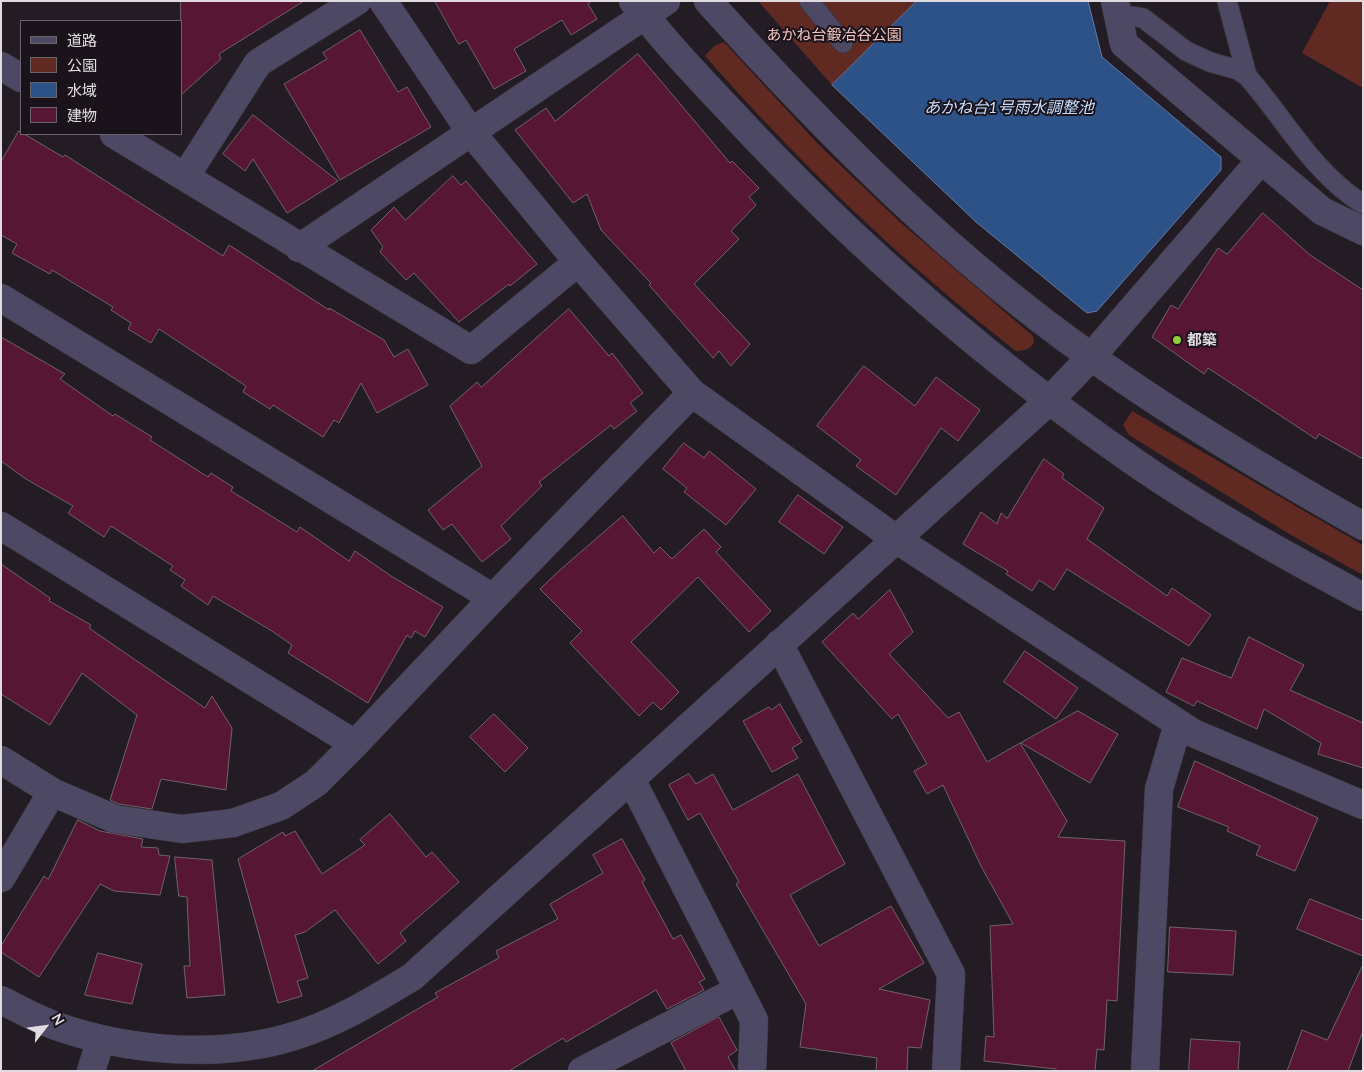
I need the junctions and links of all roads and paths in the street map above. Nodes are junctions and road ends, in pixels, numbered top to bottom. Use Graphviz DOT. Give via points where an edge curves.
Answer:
graph roads {
  1 [pos="357,1"];
  2 [pos="383,1"];
  3 [pos="708,1"];
  4 [pos="808,1"];
  5 [pos="1227,1"];
  6 [pos="648,6"];
  7 [pos="1117,8"];
  8 [pos="842,43"];
  9 [pos="1,66"];
  10 [pos="1246,76"];
  11 [pos="20,77"];
  12 [pos="470,132"];
  13 [pos="116,135"];
  14 [pos="1260,161"];
  15 [pos="185,177"];
  16 [pos="1363,204"];
  17 [pos="1363,231"];
  18 [pos="299,248"];
  19 [pos="578,262"];
  20 [pos="1,298"];
  21 [pos="1091,357"];
  22 [pos="692,393"];
  23 [pos="1049,401"];
  24 [pos="1,526"];
  25 [pos="1363,526"];
  26 [pos="896,539"];
  27 [pos="1363,597"];
  28 [pos="493,598"];
  29 [pos="779,644"];
  30 [pos="1178,724"];
  31 [pos="355,744"];
  32 [pos="1,760"];
  33 [pos="631,779"];
  34 [pos="52,792"];
  35 [pos="1363,805"];
  36 [pos="1,878"];
  37 [pos="738,990"];
  38 [pos="1,1000"];
  39 [pos="101,1039"];
  40 [pos="91,1071"];
  41 [pos="582,1071"];
  42 [pos="752,1071"];
  43 [pos="946,1071"];
  44 [pos="1145,1071"];
  1 -- 15 [label="street" via="258,63"];
  2 -- 12 [label="street"];
  3 -- 21 [label="street" via="810,113 880,182 1012,296"];
  4 -- 8 [label="lane"];
  5 -- 10 [label="lane"];
  6 -- 12 [label="street"];
  6 -- 23 [label="street" via="768,152 907,284"];
  7 -- 10 [label="lane" via="1143,18 1186,51"];
  7 -- 14 [label="street" via="1124,44"];
  9 -- 11 [label="street"];
  10 -- 16 [label="lane" via="1324,174"];
  12 -- 18 [label="street"];
  12 -- 19 [label="street"];
  13 -- 15 [label="street"];
  14 -- 17 [label="street" via="1322,211"];
  14 -- 21 [label="street"];
  15 -- 18 [label="street"];
  18 -- 19 [label="street" via="471,350"];
  19 -- 22 [label="street"];
  20 -- 28 [label="street"];
  21 -- 23 [label="street"];
  21 -- 25 [label="street" via="1260,468"];
  22 -- 26 [label="street"];
  22 -- 28 [label="street"];
  23 -- 26 [label="street"];
  23 -- 27 [label="street" via="1134,462 1228,521"];
  24 -- 31 [label="street"];
  26 -- 29 [label="street"];
  26 -- 30 [label="street"];
  28 -- 31 [label="street"];
  29 -- 33 [label="street"];
  29 -- 43 [label="street" via="951,974"];
  30 -- 35 [label="street" via="1193,734"];
  30 -- 44 [label="street" via="1160,789"];
  31 -- 34 [label="street" via="316,783 281,806 233,823 182,829 115,819"];
  32 -- 34 [label="street"];
  33 -- 37 [label="street"];
  33 -- 39 [label="street" via="412,977 353,1012 290,1037 232,1048 158,1049"];
  34 -- 36 [label="street"];
  37 -- 41 [label="street"];
  37 -- 42 [label="street" via="754,1020"];
  38 -- 39 [label="street" via="54,1026"];
  39 -- 40 [label="street"];
}
